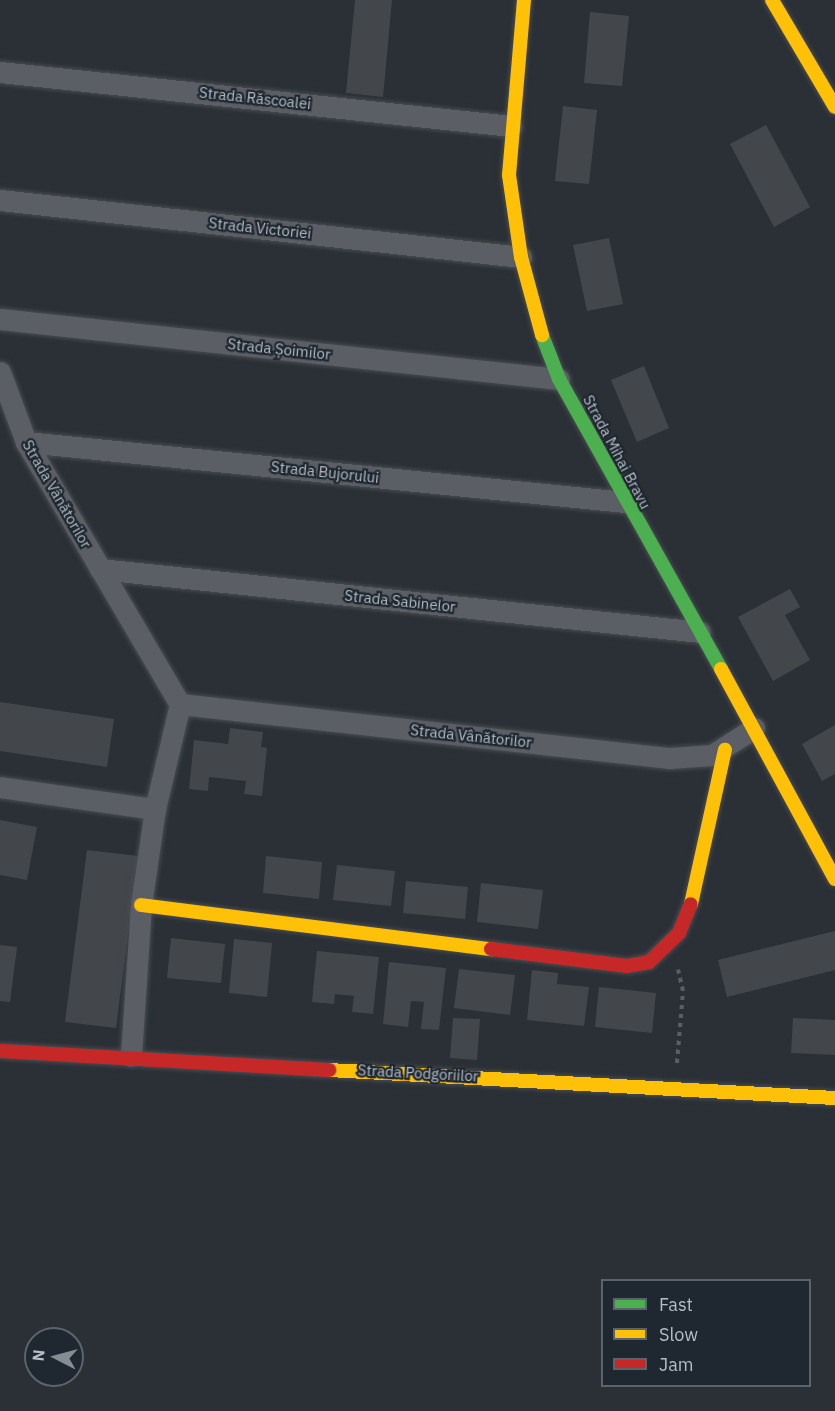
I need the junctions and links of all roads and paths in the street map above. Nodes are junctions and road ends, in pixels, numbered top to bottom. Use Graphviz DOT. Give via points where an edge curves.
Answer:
graph roads {
  1 [pos="524,0"];
  2 [pos="772,0"];
  3 [pos="0,72"];
  4 [pos="835,107"];
  5 [pos="511,126"];
  6 [pos="0,200"];
  7 [pos="521,257"];
  8 [pos="0,319"];
  9 [pos="0,372"];
  10 [pos="559,379"];
  11 [pos="26,442"];
  12 [pos="625,502"];
  13 [pos="100,569"];
  14 [pos="700,632"];
  15 [pos="180,704"];
  16 [pos="754,728"];
  17 [pos="725,750"];
  18 [pos="0,787"];
  19 [pos="154,809"];
  20 [pos="835,879"];
  21 [pos="141,905"];
  22 [pos="666,948"];
  23 [pos="0,1051"];
  24 [pos="131,1056"];
  25 [pos="674,1088"];
  26 [pos="835,1098"];
  1 -- 5 [label="street, Strada Mihai Bravu"];
  2 -- 4 [label="street"];
  3 -- 5 [label="street, Strada Răscoalei"];
  5 -- 7 [label="street, Strada Mihai Bravu" via="509,175"];
  6 -- 7 [label="street, Strada Victoriei"];
  7 -- 10 [label="street, Strada Mihai Bravu" via="537,319"];
  8 -- 10 [label="street, Strada Șoimilor"];
  9 -- 11 [label="street, Strada Vânătorilor"];
  10 -- 12 [label="street, Strada Mihai Bravu"];
  11 -- 12 [label="street, Strada Bujorului"];
  11 -- 13 [label="street, Strada Vânătorilor"];
  12 -- 14 [label="street, Strada Mihai Bravu"];
  13 -- 14 [label="street, Strada Sabinelor"];
  13 -- 15 [label="street, Strada Vânătorilor"];
  14 -- 16 [label="street, Strada Mihai Bravu"];
  15 -- 17 [label="street, Strada Vânătorilor" via="670,758 698,758"];
  15 -- 19 [label="street"];
  16 -- 17 [label="street, Strada Vânătorilor"];
  16 -- 20 [label="street, Strada Mihai Bravu"];
  17 -- 22 [label="street" via="690,911"];
  18 -- 19 [label="street"];
  19 -- 21 [label="street"];
  21 -- 22 [label="street" via="627,966 649,962"];
  21 -- 24 [label="street"];
  22 -- 25 [label="path" via="683,991"];
  23 -- 24 [label="street, Strada Podgoriilor"];
  24 -- 25 [label="street, Strada Podgoriilor"];
  25 -- 26 [label="street, Strada Podgoriilor"];
}
